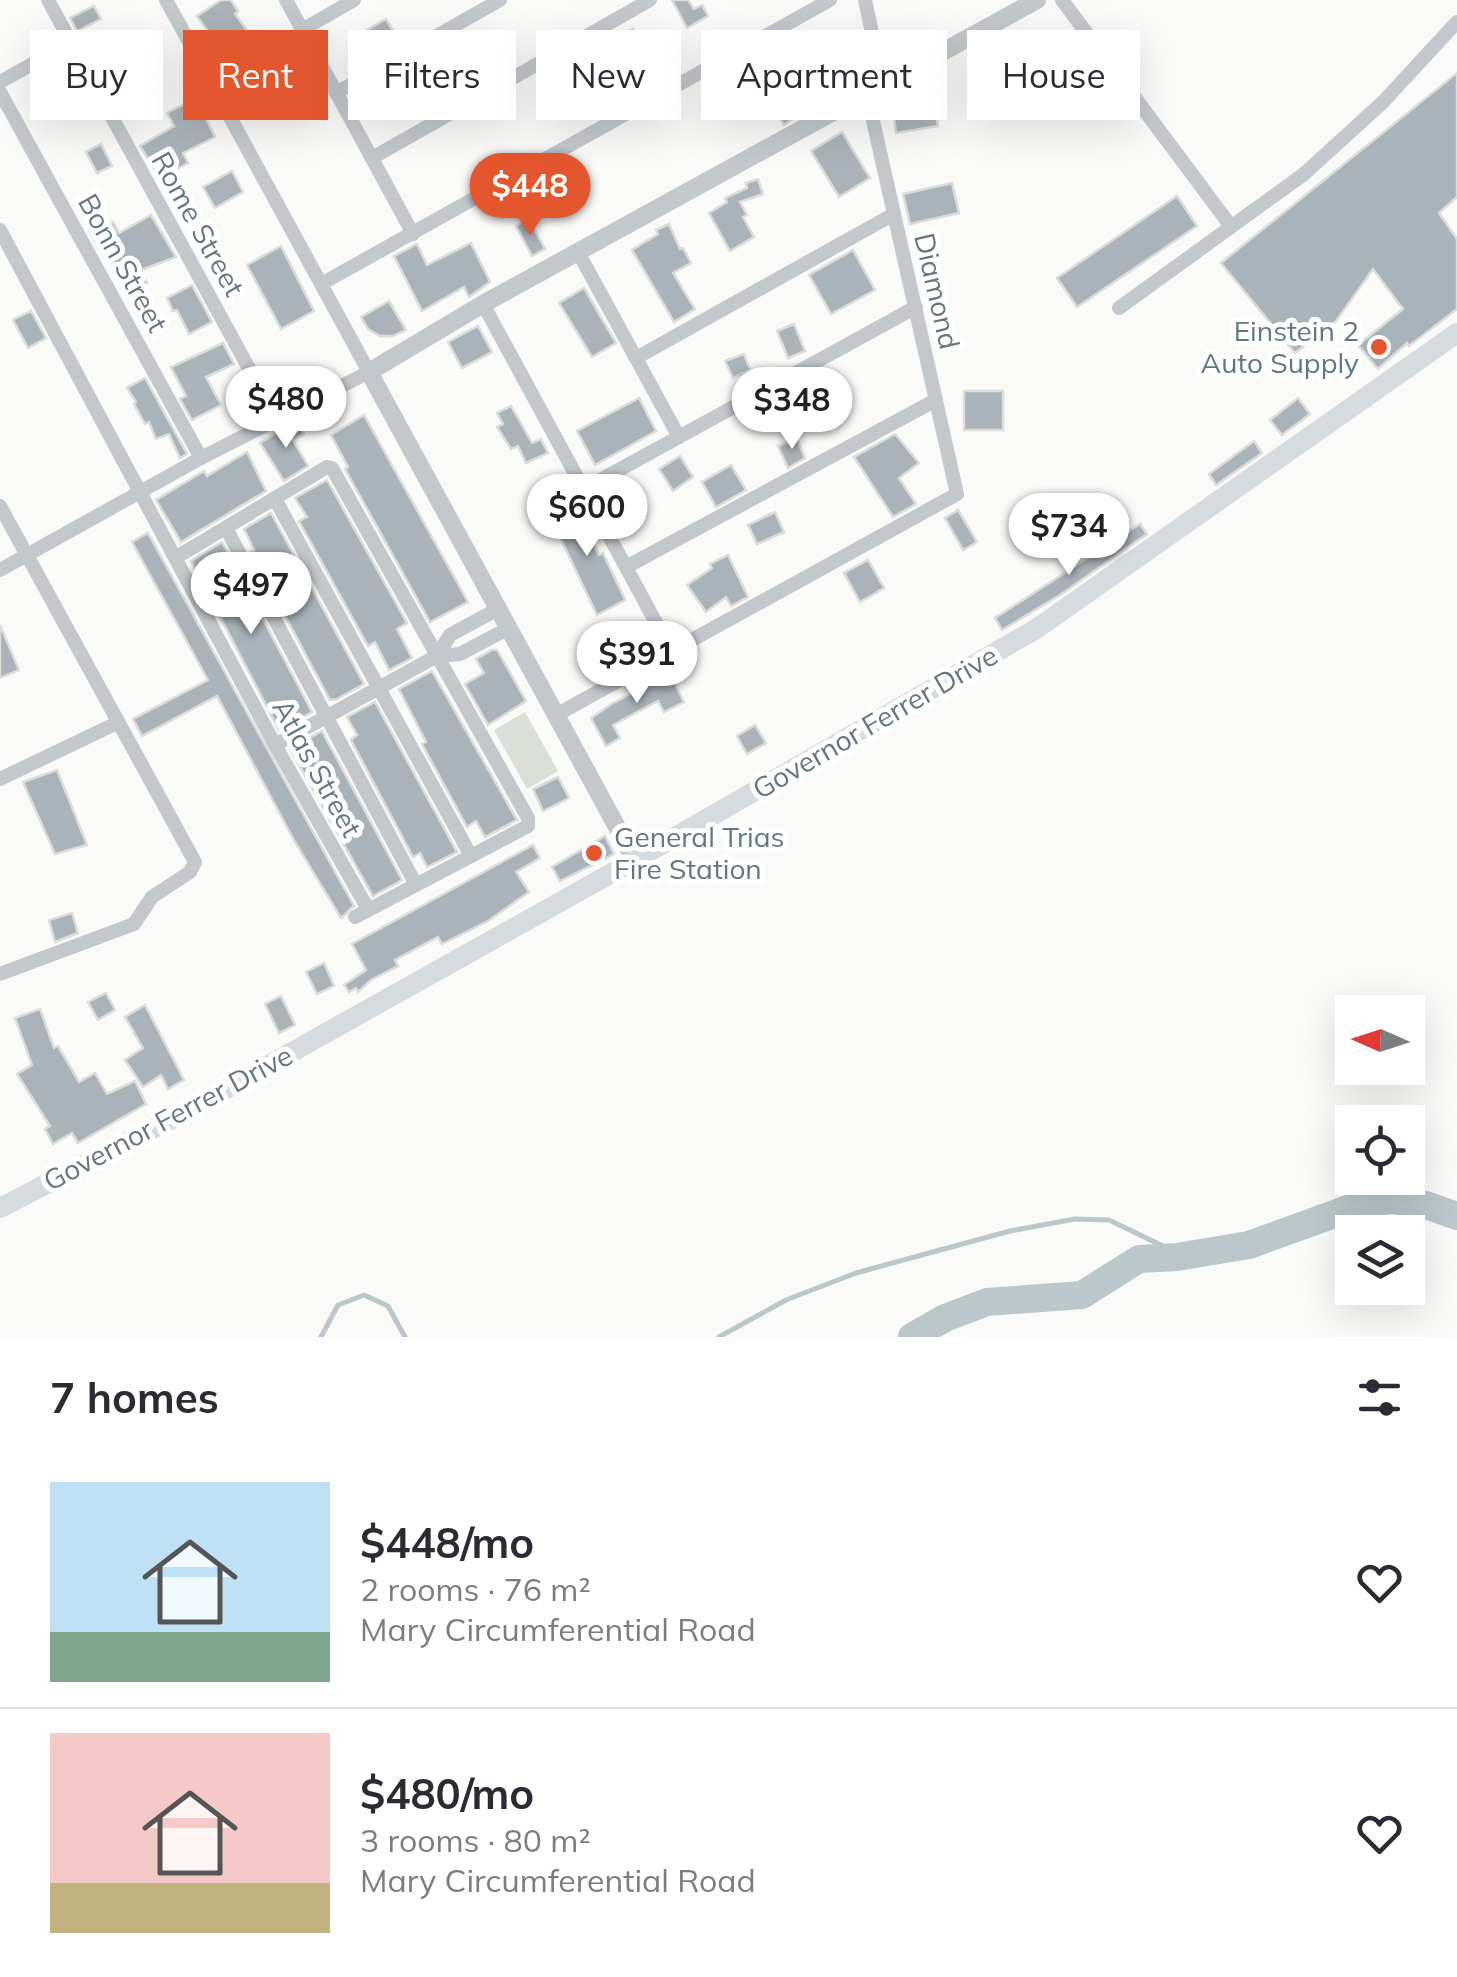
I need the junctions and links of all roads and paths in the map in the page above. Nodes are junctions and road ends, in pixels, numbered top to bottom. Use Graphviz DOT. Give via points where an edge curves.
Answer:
graph roads {
  1 [pos="48,0"];
  2 [pos="166,0"];
  3 [pos="286,0"];
  4 [pos="354,0"];
  5 [pos="500,0"];
  6 [pos="650,0"];
  7 [pos="830,0"];
  8 [pos="865,0"];
  9 [pos="1038,0"];
  10 [pos="1062,0"];
  11 [pos="1457,22"];
  12 [pos="63,30"];
  13 [pos="302,30"];
  14 [pos="868,30"];
  15 [pos="947,50"];
  16 [pos="30,66"];
  17 [pos="328,77"];
  18 [pos="0,82"];
  19 [pos="0,92"];
  20 [pos="336,92"];
  21 [pos="112,120"];
  22 [pos="819,120"];
  23 [pos="880,120"];
  24 [pos="372,158"];
  25 [pos="894,214"];
  26 [pos="1230,225"];
  27 [pos="0,230"];
  28 [pos="414,234"];
  29 [pos="578,252"];
  30 [pos="321,284"];
  31 [pos="483,304"];
  32 [pos="916,307"];
  33 [pos="1119,308"];
  34 [pos="1457,333"];
  35 [pos="636,358"];
  36 [pos="369,372"];
  37 [pos="936,400"];
  38 [pos="276,418"];
  39 [pos="679,437"];
  40 [pos="202,458"];
  41 [pos="584,490"];
  42 [pos="138,492"];
  43 [pos="275,499"];
  44 [pos="0,506"];
  45 [pos="226,528"];
  46 [pos="28,557"];
  47 [pos="175,558"];
  48 [pos="626,568"];
  49 [pos="0,570"];
  50 [pos="498,610"];
  51 [pos="508,628"];
  52 [pos="672,652"];
  53 [pos="437,656"];
  54 [pos="378,688"];
  55 [pos="556,715"];
  56 [pos="326,717"];
  57 [pos="118,723"];
  58 [pos="275,745"];
  59 [pos="0,779"];
  60 [pos="470,854"];
  61 [pos="635,860"];
  62 [pos="415,884"];
  63 [pos="0,974"];
  64 [pos="0,1208"];
  1 -- 12 [label="street, Rome Street"];
  2 -- 30 [label="street"];
  3 -- 13 [label="street"];
  4 -- 13 [label="street"];
  5 -- 20 [label="street"];
  6 -- 24 [label="street"];
  7 -- 28 [label="street"];
  8 -- 14 [label="street, Diamond"];
  9 -- 15 [label="street"];
  10 -- 26 [label="street"];
  11 -- 26 [label="street" via="1384,102 1304,174"];
  16 -- 18 [label="street"];
  17 -- 20 [label="street"];
  19 -- 40 [label="street, Bonn Street"];
  20 -- 24 [label="street"];
  21 -- 38 [label="street, Rome Street"];
  22 -- 29 [label="street"];
  23 -- 25 [label="street, Diamond"];
  24 -- 28 [label="street"];
  25 -- 32 [label="street, Diamond"];
  25 -- 35 [label="street"];
  26 -- 33 [label="street"];
  27 -- 42 [label="street, Atlas Street"];
  28 -- 30 [label="street"];
  29 -- 31 [label="street"];
  29 -- 35 [label="street"];
  30 -- 36 [label="street"];
  31 -- 36 [label="street"];
  31 -- 41 [label="street"];
  32 -- 37 [label="street, Diamond"];
  32 -- 39 [label="street"];
  34 -- 61 [label="main road, Governor Ferrer Drive" via="1036,629"];
  35 -- 39 [label="street"];
  36 -- 38 [label="street"];
  36 -- 50 [label="street"];
  37 -- 48 [label="street"];
  37 -- 52 [label="street, Diamond" via="953,497"];
  38 -- 40 [label="street"];
  39 -- 41 [label="street"];
  40 -- 42 [label="street"];
  41 -- 48 [label="street"];
  42 -- 46 [label="street"];
  42 -- 47 [label="street, Atlas Street"];
  43 -- 45 [label="street"];
  43 -- 53 [label="street" via="327,467 333,470"];
  43 -- 54 [label="street"];
  44 -- 46 [label="street"];
  45 -- 47 [label="street"];
  45 -- 56 [label="street"];
  46 -- 49 [label="street"];
  46 -- 57 [label="street"];
  47 -- 58 [label="street, Atlas Street"];
  48 -- 52 [label="street"];
  50 -- 51 [label="street"];
  50 -- 53 [label="street" via="450,635"];
  51 -- 53 [label="street" via="460,654"];
  51 -- 55 [label="street"];
  52 -- 55 [label="street"];
  53 -- 54 [label="street"];
  53 -- 60 [label="street" via="528,818 528,826"];
  54 -- 56 [label="street"];
  54 -- 60 [label="street"];
  55 -- 61 [label="street"];
  56 -- 58 [label="street"];
  56 -- 62 [label="street"];
  57 -- 59 [label="street"];
  57 -- 63 [label="street" via="194,867 152,897 134,924"];
  58 -- 62 [label="street, Atlas Street" via="361,913"];
  60 -- 62 [label="street"];
  61 -- 64 [label="main road, Governor Ferrer Drive"];
}
